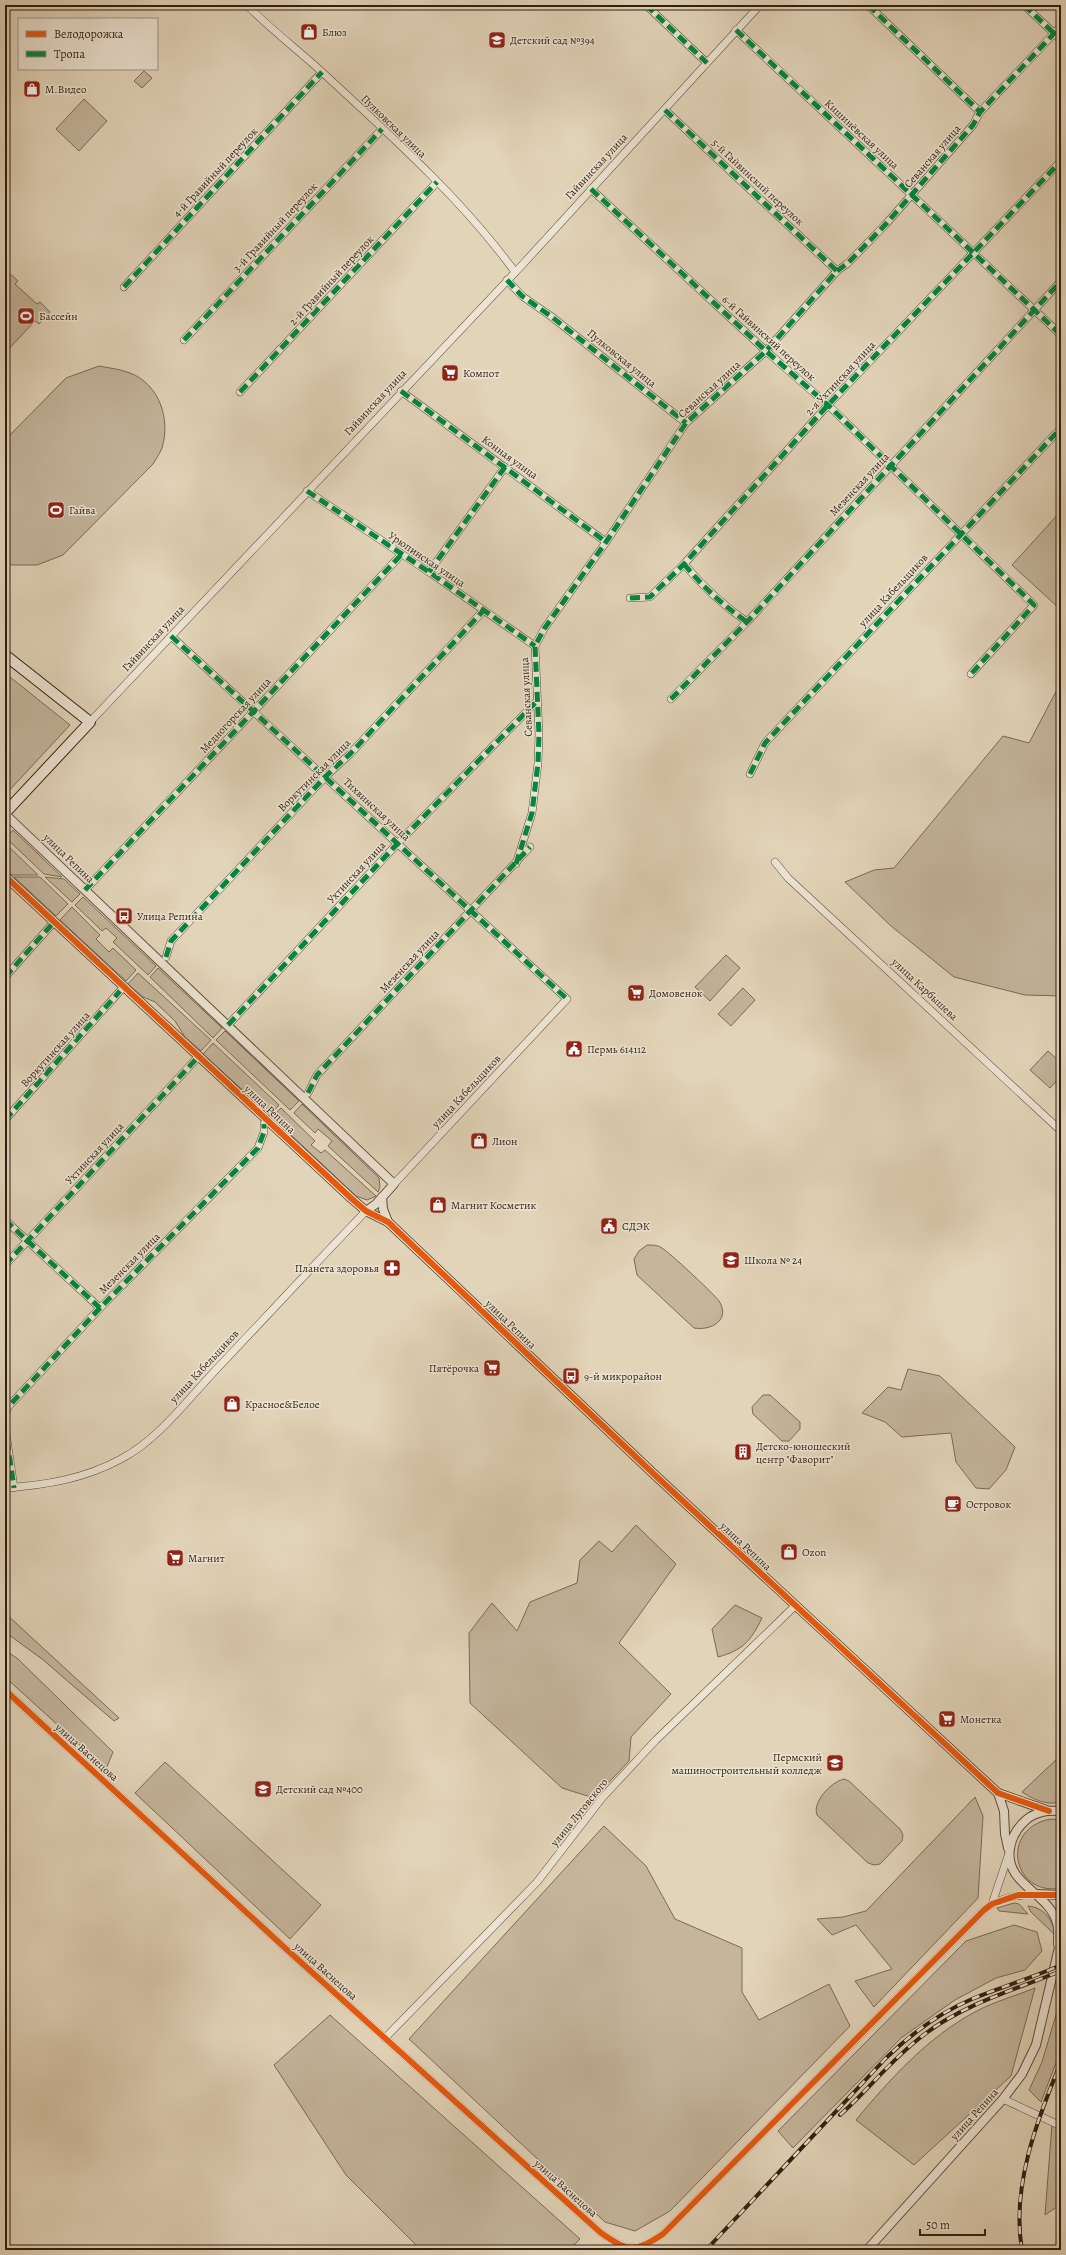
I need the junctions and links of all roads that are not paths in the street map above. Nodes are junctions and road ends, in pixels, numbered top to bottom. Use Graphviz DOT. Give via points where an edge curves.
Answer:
graph roads {
  1 [pos="248,5"];
  2 [pos="646,5"];
  3 [pos="760,5"];
  4 [pos="868,5"];
  5 [pos="1024,5"];
  6 [pos="1061,26"];
  7 [pos="736,30"];
  8 [pos="1054,34"];
  9 [pos="1061,40"];
  10 [pos="707,63"];
  11 [pos="322,72"];
  12 [pos="665,110"];
  13 [pos="980,112"];
  14 [pos="382,129"];
  15 [pos="1061,161"];
  16 [pos="438,182"];
  17 [pos="591,189"];
  18 [pos="912,195"];
  19 [pos="974,253"];
  20 [pos="837,271"];
  21 [pos="515,272"];
  22 [pos="507,280"];
  23 [pos="1061,281"];
  24 [pos="124,287"];
  25 [pos="1034,310"];
  26 [pos="1061,335"];
  27 [pos="184,340"];
  28 [pos="766,351"];
  29 [pos="401,391"];
  30 [pos="240,392"];
  31 [pos="828,405"];
  32 [pos="686,423"];
  33 [pos="1061,428"];
  34 [pos="891,466"];
  35 [pos="505,467"];
  36 [pos="307,491"];
  37 [pos="961,533"];
  38 [pos="606,542"];
  39 [pos="401,555"];
  40 [pos="684,564"];
  41 [pos="429,572"];
  42 [pos="630,598"];
  43 [pos="482,610"];
  44 [pos="747,622"];
  45 [pos="171,636"];
  46 [pos="534,646"];
  47 [pos="5,655"];
  48 [pos="971,674"];
  49 [pos="671,699"];
  50 [pos="536,702"];
  51 [pos="253,711"];
  52 [pos="90,722"];
  53 [pos="750,774"];
  54 [pos="326,776"];
  55 [pos="5,814"];
  56 [pos="398,843"];
  57 [pos="530,847"];
  58 [pos="775,862"];
  59 [pos="516,864"];
  60 [pos="5,876"];
  61 [pos="85,890"];
  62 [pos="471,912"];
  63 [pos="54,922"];
  64 [pos="166,957"];
  65 [pos="5,977"];
  66 [pos="120,991"];
  67 [pos="567,999"];
  68 [pos="228,1025"];
  69 [pos="199,1056"];
  70 [pos="308,1093"];
  71 [pos="5,1120"];
  72 [pos="264,1124"];
  73 [pos="1061,1131"];
  74 [pos="394,1184"];
  75 [pos="382,1197"];
  76 [pos="366,1210"];
  77 [pos="5,1220"];
  78 [pos="388,1222"];
  79 [pos="27,1240"];
  80 [pos="5,1265"];
  81 [pos="100,1308"];
  82 [pos="5,1416"];
  83 [pos="5,1426"];
  84 [pos="5,1488"];
  85 [pos="14,1488"];
  86 [pos="796,1605"];
  87 [pos="5,1690"];
  88 [pos="998,1793"];
  89 [pos="1057,1811"];
  90 [pos="1009,1853"];
  91 [pos="1037,1894"];
  92 [pos="1061,1895"];
  93 [pos="992,1904"];
  94 [pos="1061,1939"];
  95 [pos="1058,1948"];
  96 [pos="385,2038"];
  97 [pos="1003,2100"];
  98 [pos="1061,2126"];
  99 [pos="867,2250"];
  1 -- 11 [label="street, Пулковская улица"];
  2 -- 10 [label="street"];
  3 -- 7 [label="street, Гайвинская улица"];
  4 -- 13 [label="street"];
  5 -- 8 [label="street"];
  6 -- 8 [label="street, Севанская улица"];
  7 -- 10 [label="street, Гайвинская улица"];
  7 -- 18 [label="street, Кишинёвская улица"];
  8 -- 9 [label="street"];
  8 -- 13 [label="street, Севанская улица"];
  10 -- 12 [label="street, Гайвинская улица"];
  11 -- 14 [label="street, Пулковская улица"];
  11 -- 24 [label="street, 4-й Гравийный переулок"];
  12 -- 17 [label="street, Гайвинская улица"];
  12 -- 20 [label="street, 5-й Гайвинский переулок"];
  13 -- 18 [label="street, Севанская улица" via="973,125"];
  14 -- 16 [label="street, Пулковская улица"];
  14 -- 27 [label="street, 3-й Гравийный переулок"];
  15 -- 19 [label="street, 2-я Ухтинская улица"];
  16 -- 21 [label="street, Пулковская улица" via="493,242"];
  16 -- 30 [label="street, 2-й Гравийный переулок"];
  17 -- 21 [label="street, Гайвинская улица"];
  17 -- 28 [label="street, 6-й Гайвинский переулок"];
  18 -- 19 [label="street, Кишинёвская улица"];
  18 -- 20 [label="street, Севанская улица" via="848,263"];
  19 -- 25 [label="street, Кишинёвская улица"];
  19 -- 31 [label="street, 2-я Ухтинская улица"];
  20 -- 28 [label="street, Севанская улица"];
  21 -- 22 [label="street, Гайвинская улица"];
  22 -- 29 [label="street, Гайвинская улица"];
  22 -- 32 [label="street, Пулковская улица" via="522,296 552,316"];
  23 -- 25 [label="street, Мезенская улица"];
  25 -- 26 [label="street, Кишинёвская улица"];
  25 -- 34 [label="street, Мезенская улица"];
  28 -- 31 [label="street, 6-й Гайвинский переулок"];
  28 -- 32 [label="street, Севанская улица"];
  29 -- 35 [label="street, Конная улица"];
  29 -- 36 [label="street, Гайвинская улица"];
  31 -- 34 [label="street, 6-й Гайвинский переулок"];
  31 -- 40 [label="street, 2-я Ухтинская улица"];
  32 -- 38 [label="street, Севанская улица"];
  33 -- 37 [label="street, улица Кабельщиков"];
  34 -- 37 [label="street, 6-й Гайвинский переулок"];
  34 -- 44 [label="street, Мезенская улица"];
  35 -- 38 [label="street, Конная улица"];
  35 -- 41 [label="street"];
  36 -- 39 [label="street, Урюпинская улица"];
  36 -- 45 [label="street, Гайвинская улица"];
  37 -- 48 [label="street, 6-й Гайвинский переулок" via="1034,605"];
  37 -- 53 [label="street, улица Кабельщиков" via="765,744"];
  38 -- 46 [label="street, Севанская улица"];
  39 -- 41 [label="street, Урюпинская улица"];
  39 -- 51 [label="street, Медногорская улица"];
  40 -- 42 [label="street, 2-я Ухтинская улица" via="650,597"];
  40 -- 44 [label="street" via="702,586 725,607"];
  41 -- 43 [label="street, Урюпинская улица"];
  43 -- 46 [label="street, Урюпинская улица"];
  43 -- 54 [label="street, Воркутинская улица" via="350,754"];
  44 -- 49 [label="street, Мезенская улица"];
  45 -- 51 [label="street, Тихвинская улица"];
  45 -- 52 [label="street, Гайвинская улица"];
  46 -- 50 [label="street, Севанская улица"];
  47 -- 52 [label="main road"];
  50 -- 56 [label="street, Ухтинская улица"];
  50 -- 59 [label="street, Севанская улица" via="539,734 535,791 532,813"];
  51 -- 54 [label="street, Тихвинская улица"];
  51 -- 61 [label="street, Медногорская улица"];
  52 -- 55 [label="main road, Гайвинская улица"];
  54 -- 56 [label="street, Тихвинская улица"];
  54 -- 64 [label="street, Воркутинская улица" via="171,941"];
  55 -- 61 [label="street, улица Репина"];
  56 -- 62 [label="street, Тихвинская улица"];
  56 -- 68 [label="street, Ухтинская улица"];
  57 -- 59 [label="street, Мезенская улица"];
  58 -- 73 [label="street, улица Карбышева" via="788,878"];
  59 -- 62 [label="street, Мезенская улица"];
  60 -- 63 [label="street, улица Репина"];
  61 -- 68 [label="street, улица Репина"];
  62 -- 67 [label="street, Тихвинская улица"];
  62 -- 70 [label="street, Мезенская улица" via="317,1075"];
  63 -- 65 [label="street"];
  63 -- 69 [label="street, улица Репина"];
  66 -- 71 [label="street, Воркутинская улица"];
  67 -- 74 [label="street, улица Кабельщиков"];
  68 -- 74 [label="street, улица Репина"];
  69 -- 76 [label="street, улица Репина"];
  69 -- 79 [label="street, Ухтинская улица"];
  72 -- 81 [label="street, Мезенская улица" via="258,1148"];
  74 -- 75 [label="street, улица Кабельщиков"];
  75 -- 76 [label="street, улица Кабельщиков"];
  75 -- 78 [label="street"];
  76 -- 78 [label="street, улица Репина"];
  76 -- 85 [label="street, улица Кабельщиков" via="191,1397 142,1445 122,1459 85,1474 46,1485"];
  77 -- 79 [label="street"];
  78 -- 86 [label="street, улица Репина"];
  79 -- 80 [label="street, Ухтинская улица"];
  79 -- 81 [label="street"];
  81 -- 82 [label="street, Мезенская улица" via="8,1407"];
  83 -- 85 [label="street"];
  84 -- 85 [label="street, улица Кабельщиков"];
  86 -- 88 [label="street, улица Репина"];
  86 -- 96 [label="street, улица Луговского" via="656,1740 602,1798 537,1882"];
  87 -- 96 [label="street, улица Васнецова"];
  88 -- 89 [label="street"];
  88 -- 90 [label="street" via="1004,1811"];
  89 -- 90 [label="street" via="1029,1817 1018,1827"];
  90 -- 91 [label="street" via="1012,1868 1019,1880"];
  90 -- 93 [label="street"];
  91 -- 92 [label="street"];
  91 -- 93 [label="street" via="1018,1895"];
  91 -- 95 [label="street" via="1058,1923"];
  93 -- 96 [label="street, улица Васнецова" via="869,2024 663,2234 643,2247 622,2247 600,2233"];
  94 -- 95 [label="street"];
  95 -- 97 [label="street, улица Репина" via="1036,2045 1022,2074"];
  97 -- 98 [label="street"];
  97 -- 99 [label="street, улица Репина"];
}
